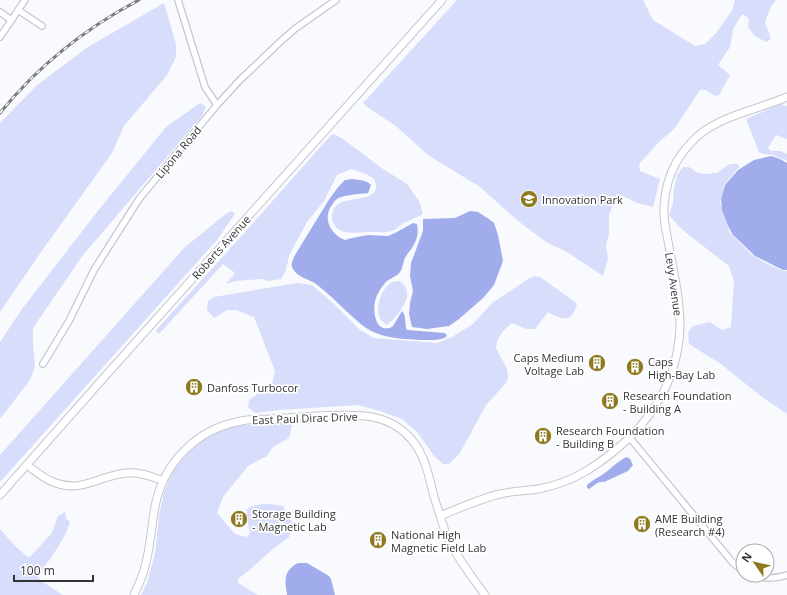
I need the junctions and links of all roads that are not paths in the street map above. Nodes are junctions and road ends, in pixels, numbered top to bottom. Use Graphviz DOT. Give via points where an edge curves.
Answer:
graph roads {
  1 [pos="24,0"];
  2 [pos="178,0"];
  3 [pos="336,0"];
  4 [pos="442,0"];
  5 [pos="18,10"];
  6 [pos="0,12"];
  7 [pos="11,20"];
  8 [pos="42,26"];
  9 [pos="0,37"];
  10 [pos="787,97"];
  11 [pos="217,105"];
  12 [pos="43,364"];
  13 [pos="630,438"];
  14 [pos="27,465"];
  15 [pos="163,481"];
  16 [pos="0,495"];
  17 [pos="440,516"];
  18 [pos="735,564"];
  19 [pos="787,575"];
  20 [pos="775,578"];
  21 [pos="134,595"];
  22 [pos="485,595"];
  1 -- 5 [label="street"];
  2 -- 11 [label="street" via="205,87"];
  3 -- 11 [label="street, Lipona Road" via="280,41"];
  4 -- 14 [label="street, Roberts Avenue"];
  5 -- 7 [label="street"];
  5 -- 8 [label="street"];
  6 -- 7 [label="street"];
  7 -- 9 [label="street"];
  10 -- 13 [label="street, Levy Avenue" via="710,127 692,141 674,166 667,185 664,207 679,303 677,352 658,403"];
  11 -- 12 [label="street, Lipona Road" via="139,199 94,270 69,321"];
  13 -- 17 [label="street, Levy Avenue" via="588,470 568,480 538,489 488,497"];
  13 -- 18 [label="street"];
  14 -- 15 [label="street" via="52,482 68,486 83,485 127,473 142,474"];
  14 -- 16 [label="street, Roberts Avenue"];
  15 -- 17 [label="street, East Paul Dirac Drive" via="179,454 198,438 220,426 254,419 367,416 381,419 399,428 411,439 422,456"];
  15 -- 21 [label="street, East Paul Dirac Drive" via="156,501 144,570"];
  17 -- 22 [label="street, East Paul Dirac Drive" via="451,545"];
  19 -- 20 [label="street"];
}
